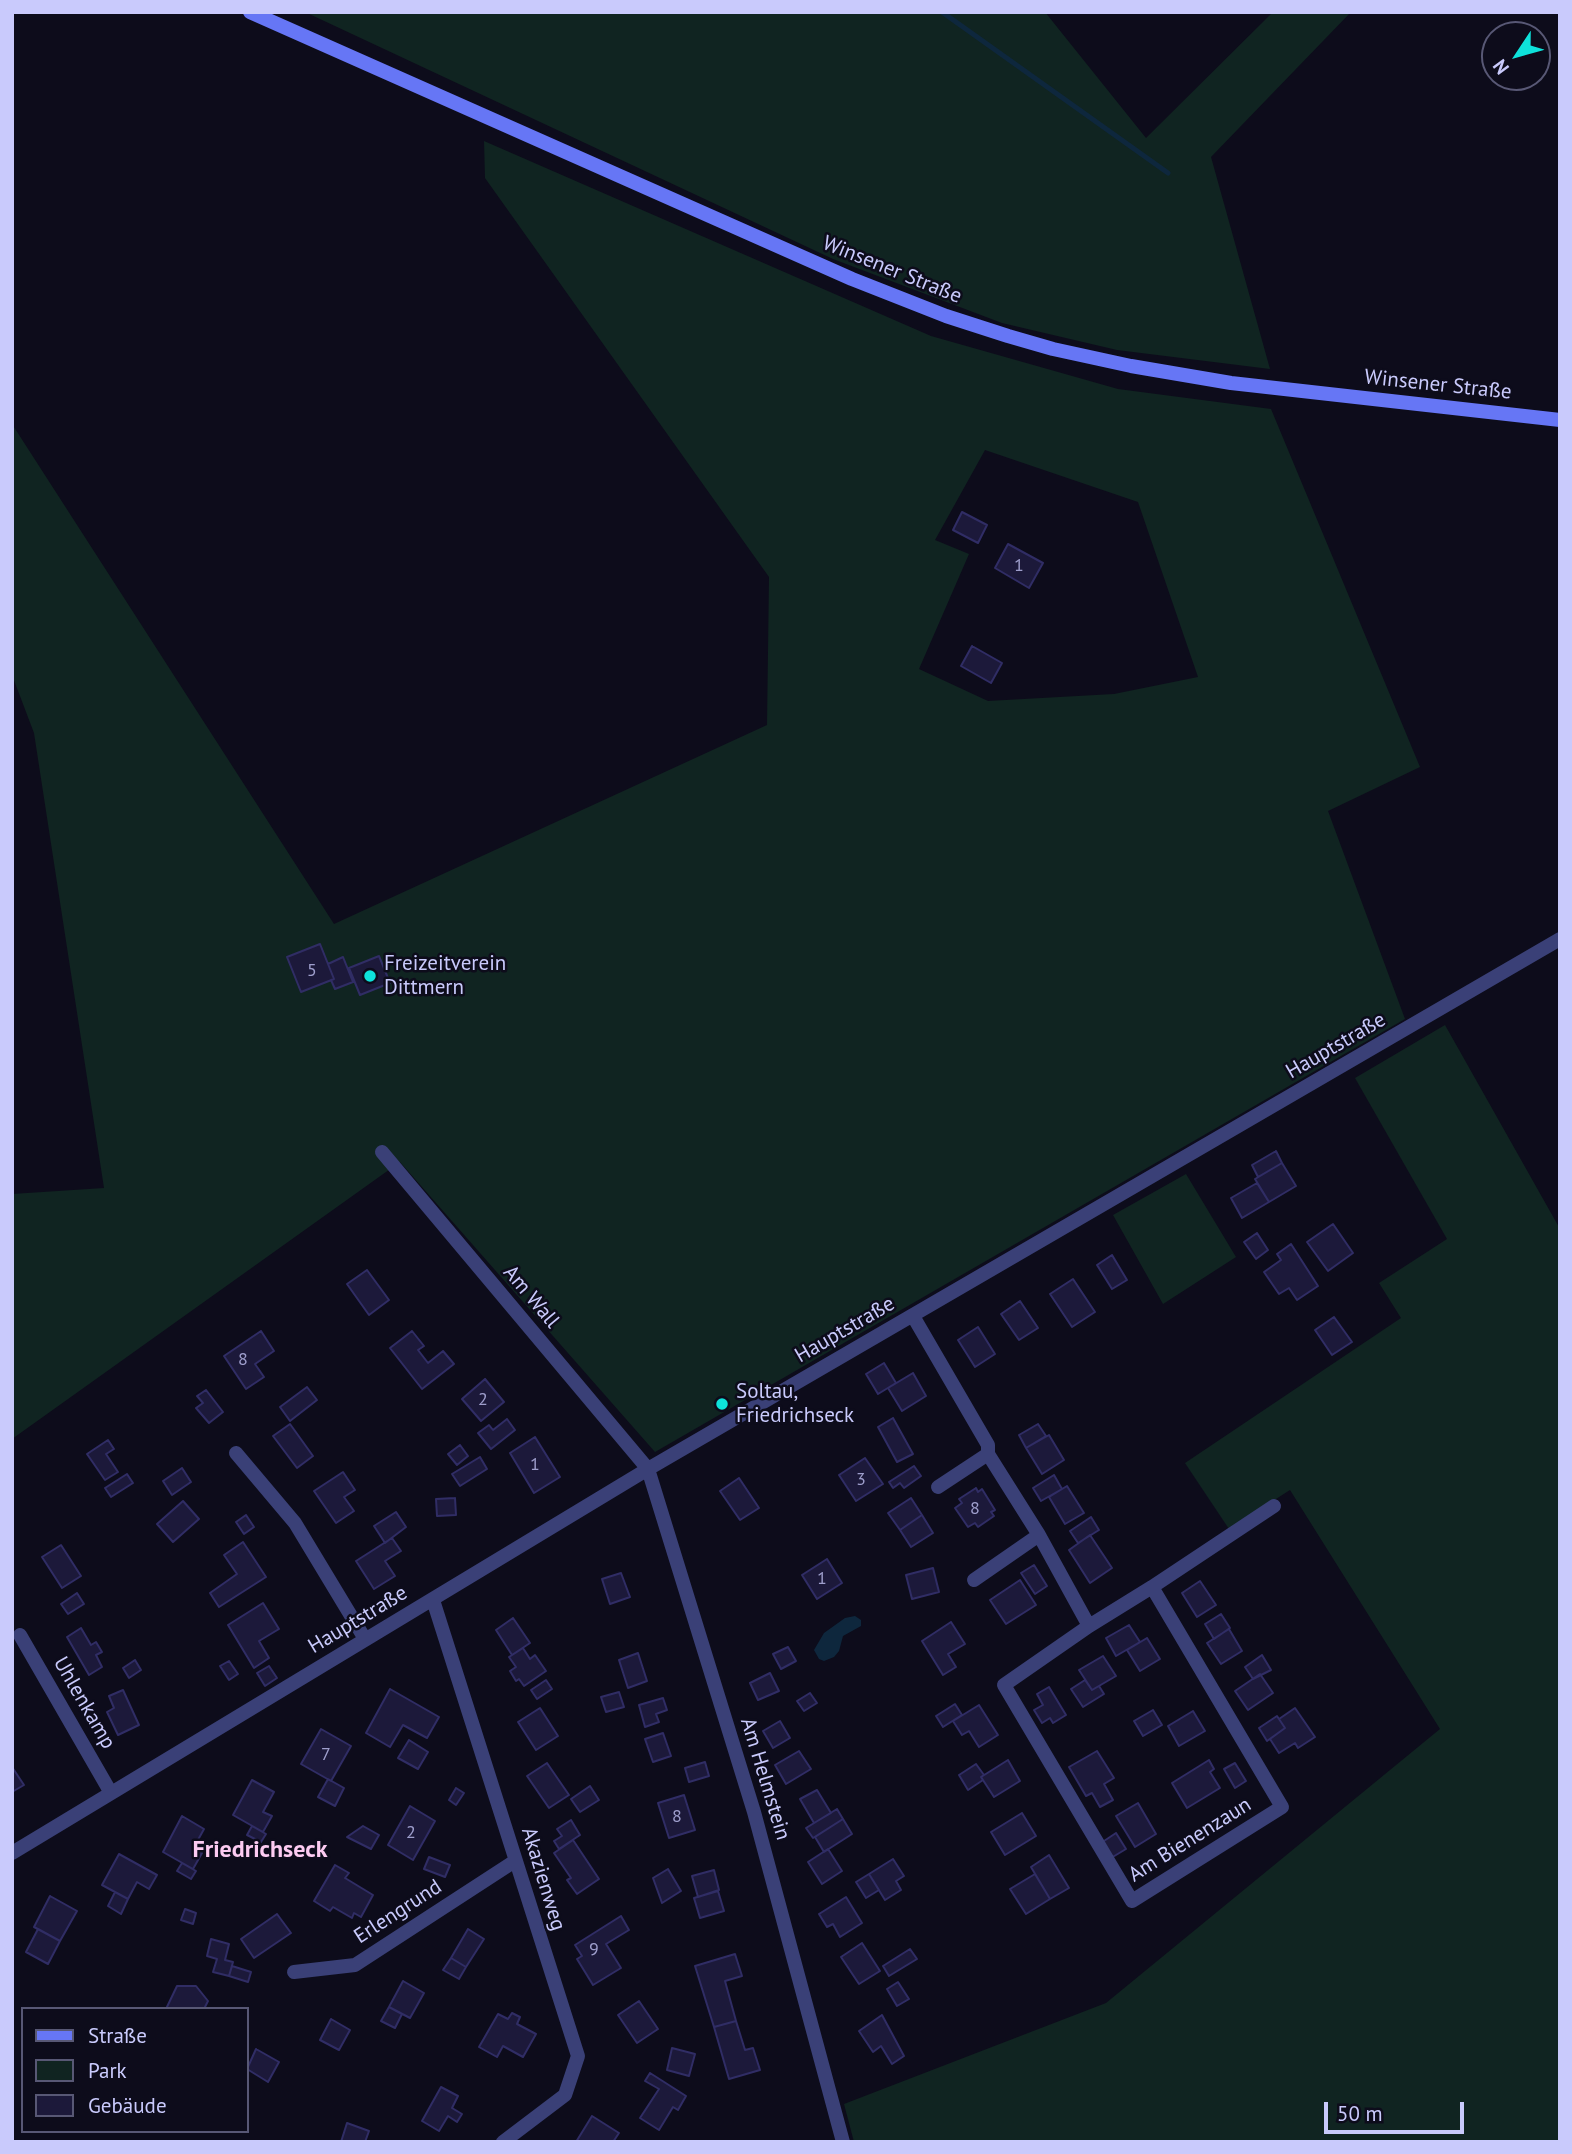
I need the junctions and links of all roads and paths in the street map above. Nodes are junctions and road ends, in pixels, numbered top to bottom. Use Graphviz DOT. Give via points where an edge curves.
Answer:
graph roads {
  1 [pos="250,12"];
  2 [pos="1560,420"];
  3 [pos="1560,939"];
  4 [pos="383,1152"];
  5 [pos="912,1315"];
  6 [pos="236,1453"];
  7 [pos="988,1454"];
  8 [pos="648,1469"];
  9 [pos="938,1487"];
  10 [pos="1274,1506"];
  11 [pos="1039,1535"];
  12 [pos="974,1580"];
  13 [pos="1152,1587"];
  14 [pos="433,1600"];
  15 [pos="1089,1626"];
  16 [pos="20,1635"];
  17 [pos="365,1640"];
  18 [pos="111,1793"];
  19 [pos="12,1853"];
  20 [pos="515,1861"];
  21 [pos="294,1972"];
  22 [pos="503,2142"];
  23 [pos="843,2142"];
  1 -- 2 [label="main road, Winsener Straße" via="852,279 1008,336 1131,366 1231,383"];
  3 -- 5 [label="street, Hauptstraße"];
  4 -- 8 [label="street, Am Wall"];
  5 -- 7 [label="street" via="989,1445"];
  5 -- 8 [label="street, Hauptstraße"];
  6 -- 17 [label="street" via="295,1522"];
  7 -- 9 [label="street"];
  7 -- 11 [label="street"];
  8 -- 14 [label="street, Hauptstraße"];
  8 -- 23 [label="street, Am Helmstein" via="754,1812"];
  10 -- 13 [label="street, Am Bienenzaun"];
  11 -- 12 [label="street"];
  11 -- 15 [label="street"];
  13 -- 15 [label="street, Am Bienenzaun"];
  13 -- 15 [label="street, Am Bienenzaun" via="1282,1807 1132,1900 1004,1685"];
  14 -- 17 [label="street, Hauptstraße"];
  14 -- 20 [label="street, Akazienweg"];
  16 -- 18 [label="street, Uhlenkamp"];
  17 -- 18 [label="street, Hauptstraße"];
  18 -- 19 [label="street, Hauptstraße"];
  20 -- 21 [label="street, Erlengrund" via="355,1965"];
  20 -- 22 [label="street, Akazienweg" via="578,2056 565,2095"];
}
